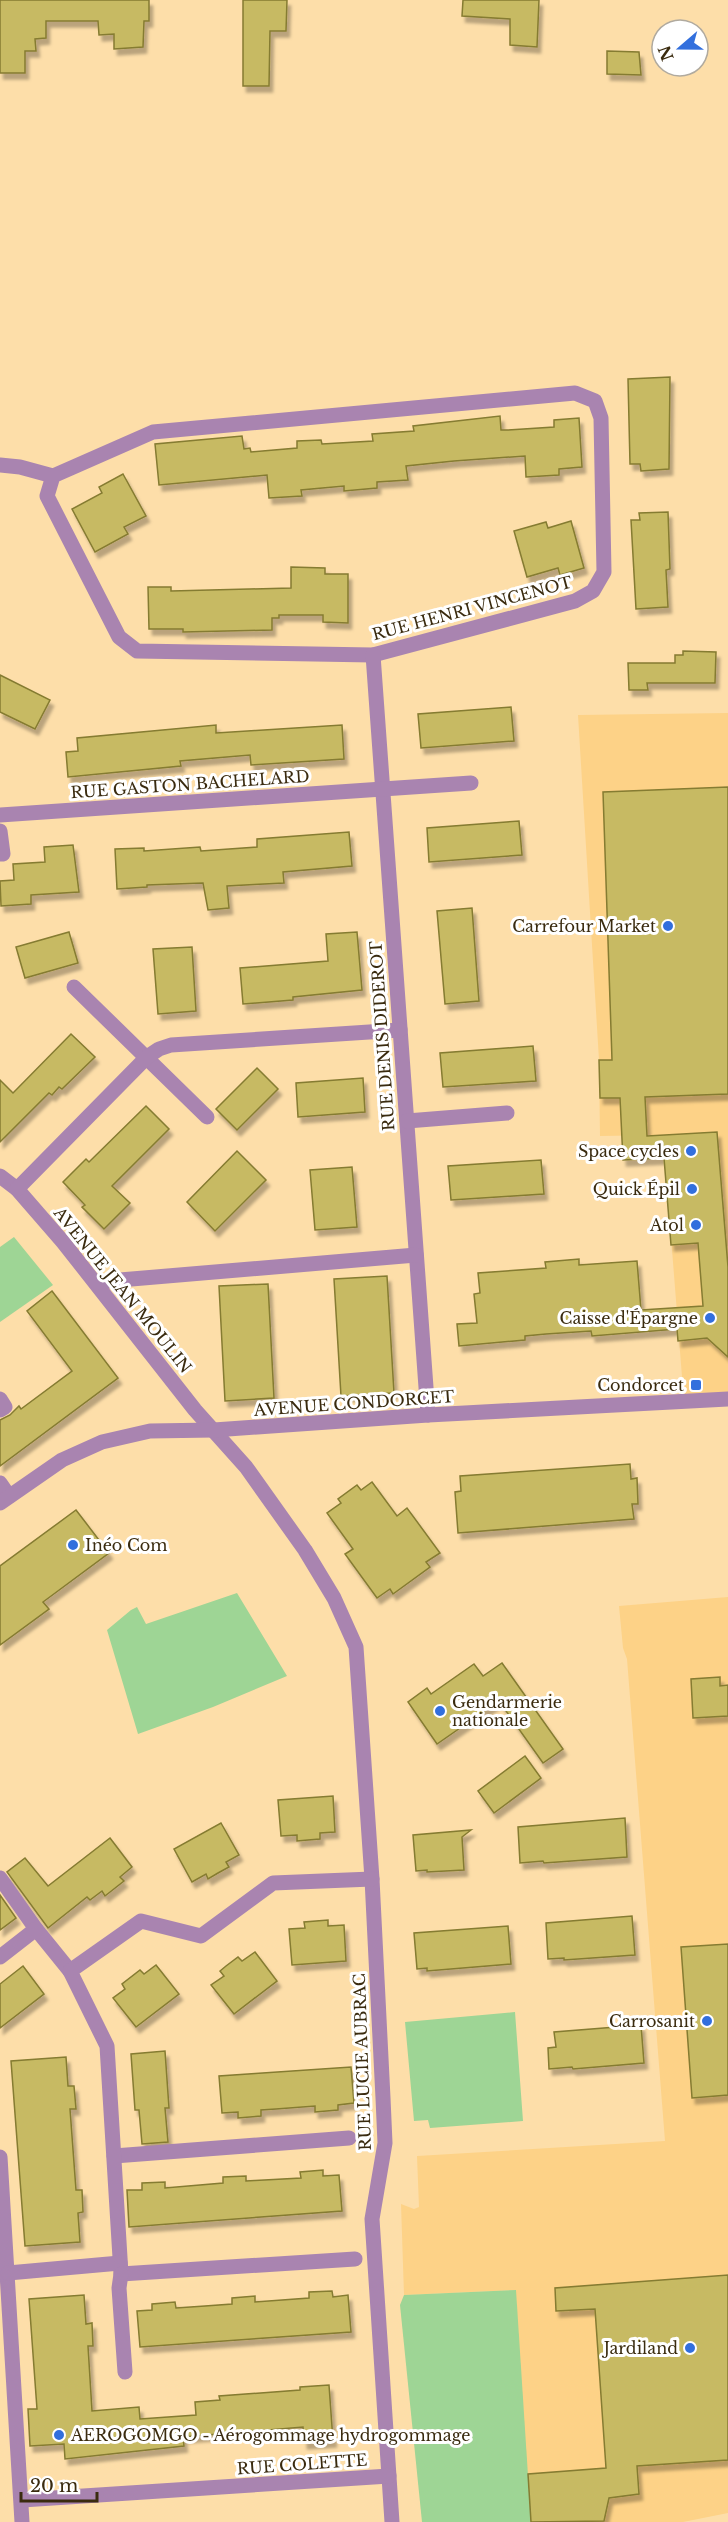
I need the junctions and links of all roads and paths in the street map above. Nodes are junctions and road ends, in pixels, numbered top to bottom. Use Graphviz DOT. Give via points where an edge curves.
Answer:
graph roads {
  1 [pos="0,465"];
  2 [pos="53,476"];
  3 [pos="373,655"];
  4 [pos="471,783"];
  5 [pos="383,789"];
  6 [pos="0,815"];
  7 [pos="0,831"];
  8 [pos="0,854"];
  9 [pos="74,987"];
  10 [pos="400,1030"];
  11 [pos="147,1058"];
  12 [pos="507,1113"];
  13 [pos="207,1117"];
  14 [pos="407,1121"];
  15 [pos="0,1176"];
  16 [pos="17,1189"];
  17 [pos="416,1255"];
  18 [pos="96,1282"];
  19 [pos="0,1399"];
  20 [pos="728,1399"];
  21 [pos="0,1410"];
  22 [pos="428,1415"];
  23 [pos="214,1430"];
  24 [pos="3,1494"];
  25 [pos="356,1647"];
  26 [pos="0,1878"];
  27 [pos="372,1879"];
  28 [pos="36,1929"];
  29 [pos="0,1957"];
  30 [pos="70,1971"];
  31 [pos="349,2138"];
  32 [pos="114,2156"];
  33 [pos="0,2157"];
  34 [pos="355,2259"];
  35 [pos="120,2269"];
  36 [pos="8,2273"];
  37 [pos="125,2372"];
  38 [pos="389,2476"];
  39 [pos="22,2500"];
  40 [pos="22,2522"];
  41 [pos="392,2522"];
  1 -- 2 [label="street"];
  2 -- 3 [label="street, RUE HENRI VINCENOT" via="47,496 119,637 137,651"];
  2 -- 3 [label="street, RUE HENRI VINCENOT" via="153,432 575,393 595,401 601,418 604,573 593,591 574,601"];
  3 -- 5 [label="street, RUE DENIS DIDEROT"];
  4 -- 5 [label="street, RUE GASTON BACHELARD"];
  5 -- 6 [label="street, RUE GASTON BACHELARD"];
  5 -- 10 [label="street, RUE DENIS DIDEROT"];
  7 -- 8 [label="street"];
  9 -- 11 [label="street"];
  10 -- 11 [label="street" via="171,1045"];
  10 -- 14 [label="street, RUE DENIS DIDEROT"];
  11 -- 13 [label="street"];
  11 -- 16 [label="street"];
  12 -- 14 [label="street"];
  14 -- 17 [label="street, RUE DENIS DIDEROT"];
  15 -- 16 [label="street, AVENUE JEAN MOULIN"];
  16 -- 18 [label="street, AVENUE JEAN MOULIN"];
  17 -- 18 [label="street"];
  17 -- 22 [label="street, RUE DENIS DIDEROT"];
  18 -- 23 [label="street, AVENUE JEAN MOULIN"];
  19 -- 21 [label="street" via="5,1407"];
  20 -- 22 [label="street, AVENUE CONDORCET"];
  22 -- 23 [label="street, AVENUE CONDORCET"];
  23 -- 24 [label="street, AVENUE CONDORCET" via="150,1431 102,1442"];
  23 -- 25 [label="street, AVENUE JEAN MOULIN" via="246,1467 305,1550 334,1598"];
  25 -- 27 [label="street, RUE LUCIE AUBRAC"];
  26 -- 28 [label="street"];
  27 -- 30 [label="street" via="273,1883 201,1936 141,1921"];
  27 -- 38 [label="street, RUE LUCIE AUBRAC" via="385,2143 372,2219"];
  28 -- 29 [label="street"];
  28 -- 30 [label="street"];
  30 -- 32 [label="street" via="107,2046"];
  31 -- 32 [label="street"];
  32 -- 35 [label="street"];
  33 -- 36 [label="street"];
  34 -- 35 [label="street"];
  35 -- 36 [label="street"];
  35 -- 37 [label="street"];
  36 -- 39 [label="street"];
  38 -- 39 [label="street, RUE COLETTE"];
  38 -- 41 [label="street, RUE LUCIE AUBRAC"];
  39 -- 40 [label="street"];
}
